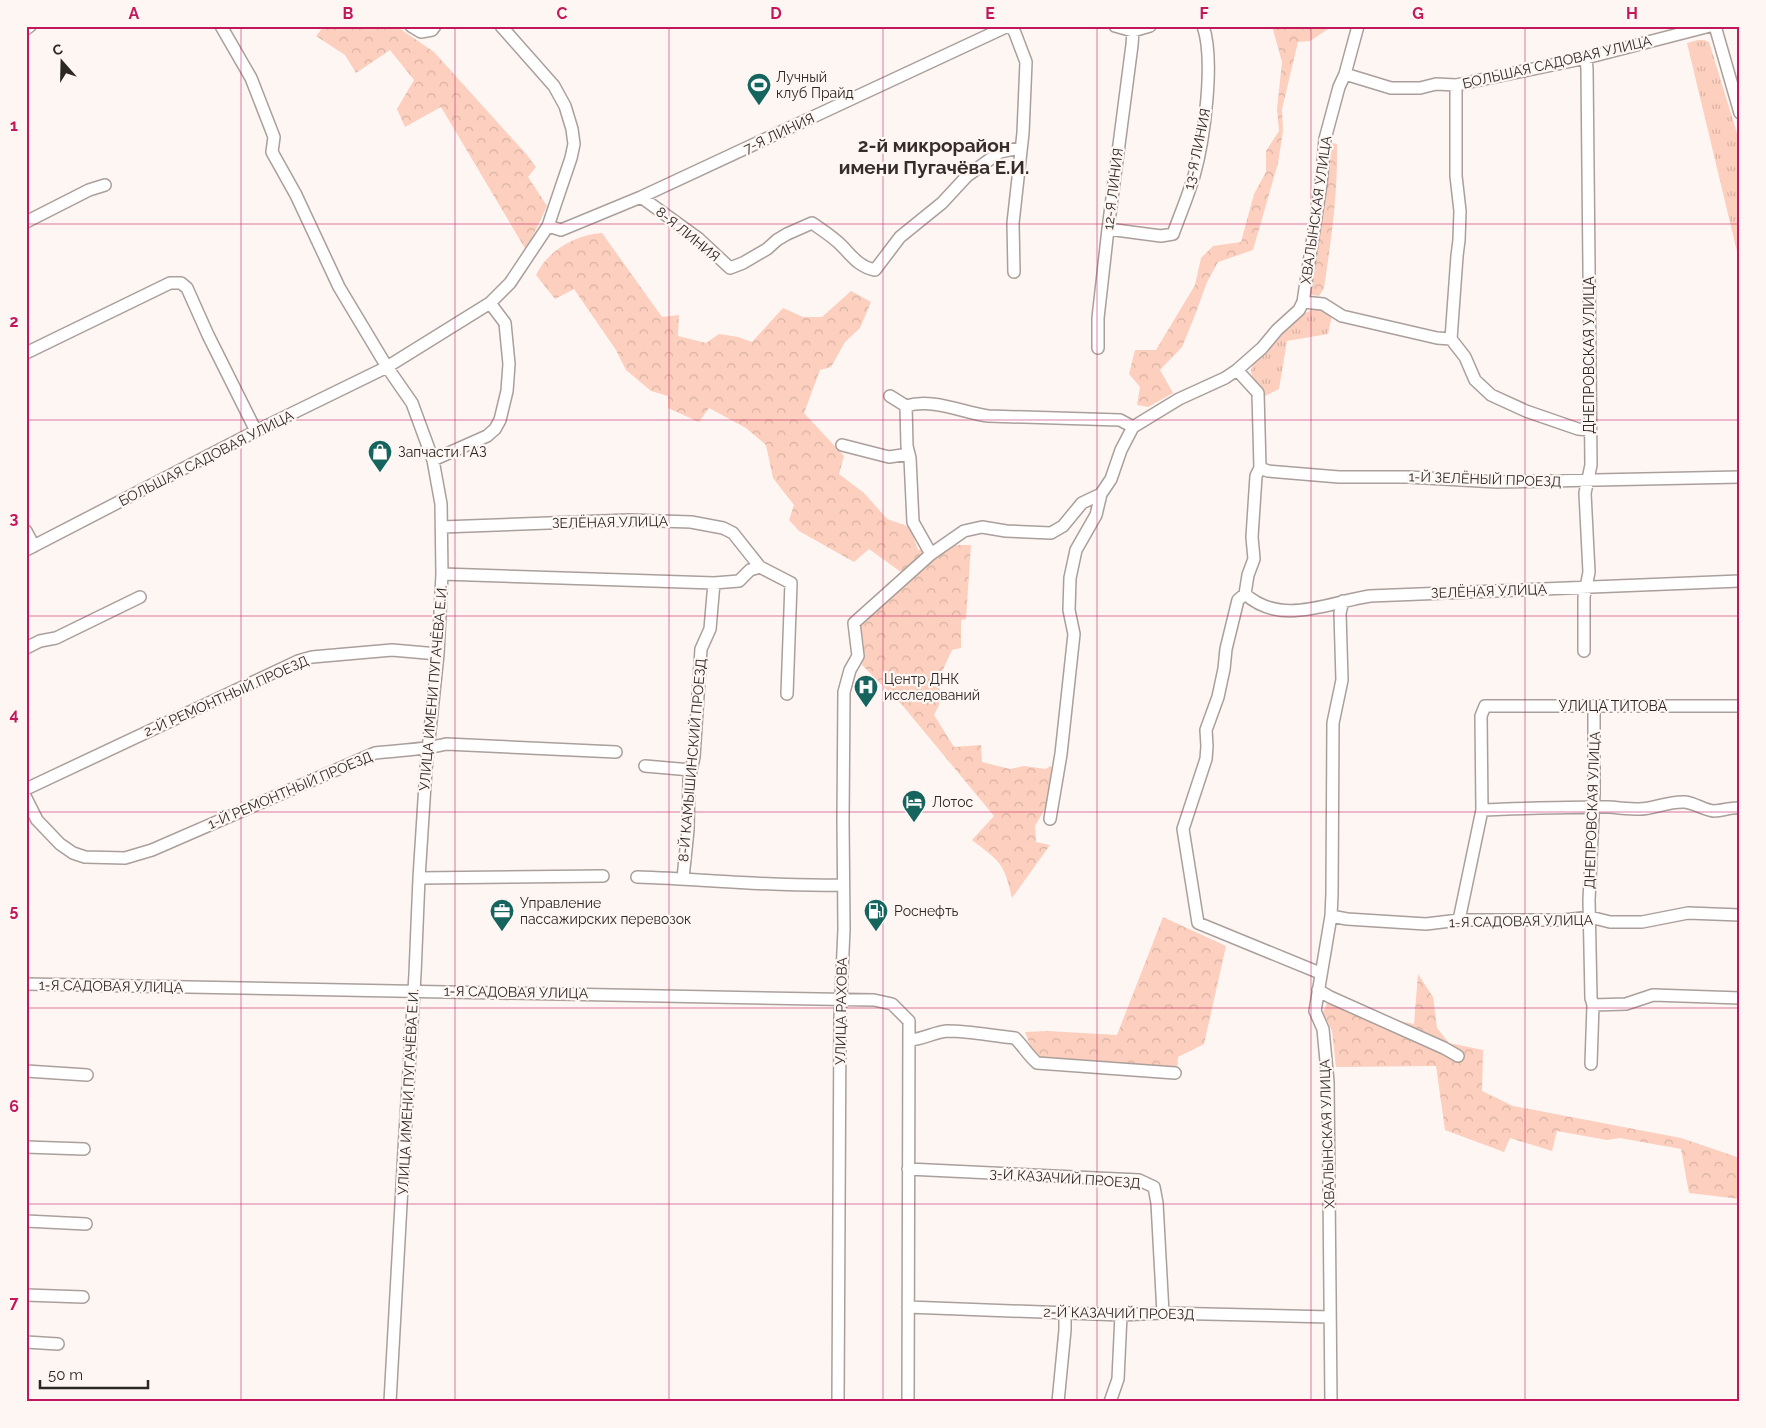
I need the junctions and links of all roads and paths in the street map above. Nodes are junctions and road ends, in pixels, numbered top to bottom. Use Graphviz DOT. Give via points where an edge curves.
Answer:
graph roads {
  1 [pos="30,26"];
  2 [pos="221,26"];
  3 [pos="410,26"];
  4 [pos="435,26"];
  5 [pos="501,26"];
  6 [pos="1009,26"];
  7 [pos="1115,26"];
  8 [pos="1150,26"];
  9 [pos="1203,26"];
  10 [pos="1358,26"];
  11 [pos="1710,26"];
  12 [pos="1715,26"];
  13 [pos="26,29"];
  14 [pos="1132,31"];
  15 [pos="1586,58"];
  16 [pos="1345,74"];
  17 [pos="1456,85"];
  18 [pos="1740,113"];
  19 [pos="1020,148"];
  20 [pos="105,186"];
  21 [pos="641,197"];
  22 [pos="26,222"];
  23 [pos="548,226"];
  24 [pos="1108,229"];
  25 [pos="1014,272"];
  26 [pos="1303,302"];
  27 [pos="490,303"];
  28 [pos="1451,339"];
  29 [pos="1098,348"];
  30 [pos="26,353"];
  31 [pos="387,367"];
  32 [pos="1237,370"];
  33 [pos="890,396"];
  34 [pos="906,406"];
  35 [pos="1133,427"];
  36 [pos="1590,430"];
  37 [pos="256,431"];
  38 [pos="842,445"];
  39 [pos="909,454"];
  40 [pos="433,460"];
  41 [pos="1260,468"];
  42 [pos="1740,478"];
  43 [pos="1588,480"];
  44 [pos="1101,494"];
  45 [pos="442,527"];
  46 [pos="26,531"];
  47 [pos="30,548"];
  48 [pos="927,558"];
  49 [pos="760,567"];
  50 [pos="442,574"];
  51 [pos="1740,581"];
  52 [pos="714,583"];
  53 [pos="1587,586"];
  54 [pos="1246,594"];
  55 [pos="140,596"];
  56 [pos="1344,601"];
  57 [pos="26,648"];
  58 [pos="1584,651"];
  59 [pos="438,654"];
  60 [pos="787,694"];
  61 [pos="1594,706"];
  62 [pos="1740,706"];
  63 [pos="428,748"];
  64 [pos="616,752"];
  65 [pos="645,766"];
  66 [pos="691,770"];
  67 [pos="26,789"];
  68 [pos="26,798"];
  69 [pos="1592,807"];
  70 [pos="1740,808"];
  71 [pos="1482,810"];
  72 [pos="1050,819"];
  73 [pos="603,876"];
  74 [pos="637,876"];
  75 [pos="419,878"];
  76 [pos="682,878"];
  77 [pos="843,885"];
  78 [pos="1740,915"];
  79 [pos="1331,916"];
  80 [pos="1590,917"];
  81 [pos="1459,920"];
  82 [pos="1320,973"];
  83 [pos="26,984"];
  84 [pos="1318,990"];
  85 [pos="414,992"];
  86 [pos="1740,998"];
  87 [pos="841,1000"];
  88 [pos="1593,1005"];
  89 [pos="909,1040"];
  90 [pos="1458,1056"];
  91 [pos="1591,1064"];
  92 [pos="26,1071"];
  93 [pos="1175,1073"];
  94 [pos="87,1074"];
  95 [pos="26,1146"];
  96 [pos="84,1149"];
  97 [pos="908,1169"];
  98 [pos="26,1220"];
  99 [pos="86,1224"];
  100 [pos="26,1295"];
  101 [pos="82,1297"];
  102 [pos="908,1307"];
  103 [pos="1065,1313"];
  104 [pos="1163,1313"];
  105 [pos="1121,1315"];
  106 [pos="1330,1317"];
  107 [pos="26,1342"];
  108 [pos="58,1344"];
  109 [pos="390,1402"];
  110 [pos="838,1402"];
  111 [pos="908,1402"];
  112 [pos="1058,1402"];
  113 [pos="1110,1402"];
  114 [pos="1330,1402"];
  1 -- 13 [label="street"];
  2 -- 31 [label="street, УЛИЦА ИМЕНИ ПУГАЧЁВА Е.И." via="250,78 274,137 272,152 339,286"];
  3 -- 4 [label="street" via="421,32"];
  5 -- 23 [label="street, БОЛЬШАЯ САДОВАЯ УЛИЦА" via="554,86 572,129 574,144 571,158"];
  6 -- 19 [label="street" via="1026,62"];
  6 -- 21 [label="street, 7-Я ЛИНИЯ"];
  7 -- 14 [label="street"];
  8 -- 14 [label="street"];
  9 -- 24 [label="street, 13-Я ЛИНИЯ" via="1209,59 1206,113 1194,175 1173,234 1161,236"];
  10 -- 16 [label="street, ХВАЛЫНСКАЯ УЛИЦА"];
  11 -- 15 [label="street, БОЛЬШАЯ САДОВАЯ УЛИЦА"];
  12 -- 18 [label="street"];
  14 -- 24 [label="street, 12-Я ЛИНИЯ"];
  15 -- 17 [label="street, БОЛЬШАЯ САДОВАЯ УЛИЦА"];
  15 -- 36 [label="street, ДНЕПРОВСКАЯ УЛИЦА"];
  16 -- 17 [label="street, БОЛЬШАЯ САДОВАЯ УЛИЦА" via="1391,88"];
  16 -- 26 [label="street, ХВАЛЫНСКАЯ УЛИЦА" via="1325,139"];
  17 -- 28 [label="street" via="1460,240"];
  19 -- 21 [label="street, 8-Я ЛИНИЯ" via="1000,152 967,176 900,237 875,270 865,268 812,224 787,234 767,249 730,268 699,239"];
  19 -- 25 [label="street" via="1013,223"];
  20 -- 22 [label="street" via="88,190"];
  21 -- 23 [label="street, 7-Я ЛИНИЯ" via="561,230"];
  23 -- 27 [label="street, БОЛЬШАЯ САДОВАЯ УЛИЦА" via="510,283"];
  24 -- 29 [label="street, 12-Я ЛИНИЯ" via="1098,318"];
  26 -- 28 [label="street" via="1323,304 1342,316"];
  26 -- 32 [label="street, ХВАЛЫНСКАЯ УЛИЦА" via="1299,310"];
  27 -- 31 [label="street, БОЛЬШАЯ САДОВАЯ УЛИЦА"];
  27 -- 40 [label="street" via="505,324 509,364 500,420 487,436"];
  28 -- 36 [label="street" via="1465,356 1475,380 1491,395 1526,411"];
  30 -- 37 [label="street" via="170,283 181,283 187,288"];
  31 -- 37 [label="street, БОЛЬШАЯ САДОВАЯ УЛИЦА"];
  31 -- 40 [label="street, УЛИЦА ИМЕНИ ПУГАЧЁВА Е.И." via="412,403"];
  32 -- 35 [label="street, ХВАЛЫНСКАЯ УЛИЦА"];
  32 -- 41 [label="street" via="1258,393"];
  33 -- 34 [label="street"];
  34 -- 35 [label="street" via="917,403 988,416 1120,420"];
  34 -- 39 [label="street"];
  35 -- 44 [label="street" via="1111,479"];
  36 -- 43 [label="street, ДНЕПРОВСКАЯ УЛИЦА"];
  37 -- 47 [label="street, БОЛЬШАЯ САДОВАЯ УЛИЦА"];
  38 -- 39 [label="street" via="889,457"];
  39 -- 48 [label="street" via="912,522"];
  40 -- 45 [label="street, УЛИЦА ИМЕНИ ПУГАЧЁВА Е.И."];
  41 -- 43 [label="street, 1-Й ЗЕЛЁНЫЙ ПРОЕЗД" via="1339,477 1408,476 1497,482"];
  41 -- 54 [label="street" via="1256,476 1252,537 1254,559"];
  42 -- 43 [label="street, 1-Й ЗЕЛЁНЫЙ ПРОЕЗД"];
  43 -- 53 [label="street, ДНЕПРОВСКАЯ УЛИЦА" via="1585,493"];
  44 -- 48 [label="street" via="1082,503 1063,526 1051,533 982,527 964,531"];
  44 -- 72 [label="street" via="1096,515 1076,550 1070,578 1069,610 1074,634 1061,754"];
  45 -- 49 [label="street, ЗЕЛЁНАЯ УЛИЦА" via="628,520 691,522 732,533"];
  45 -- 50 [label="street, УЛИЦА ИМЕНИ ПУГАЧЁВА Е.И."];
  46 -- 47 [label="street"];
  48 -- 77 [label="street, УЛИЦА РАХОВА" via="854,623 858,656 844,692"];
  49 -- 52 [label="street" via="750,570 739,581"];
  49 -- 60 [label="street, ЗЕЛЁНАЯ УЛИЦА" via="791,583"];
  50 -- 52 [label="street"];
  50 -- 59 [label="street, УЛИЦА ИМЕНИ ПУГАЧЁВА Е.И."];
  51 -- 53 [label="street, ЗЕЛЁНАЯ УЛИЦА"];
  52 -- 66 [label="street, 8-Й КАМЫШИНСКИЙ ПРОЕЗД" via="710,629 701,649"];
  53 -- 56 [label="street, ЗЕЛЁНАЯ УЛИЦА" via="1370,596"];
  53 -- 58 [label="street, ДНЕПРОВСКАЯ УЛИЦА"];
  54 -- 56 [label="street, ЗЕЛЁНАЯ УЛИЦА" via="1254,602 1277,611 1309,610"];
  54 -- 82 [label="street" via="1238,600 1218,697 1206,730 1206,759 1183,829 1198,923"];
  55 -- 57 [label="street" via="56,638"];
  56 -- 79 [label="street, ХВАЛЫНСКАЯ УЛИЦА" via="1340,613 1342,680 1333,723"];
  59 -- 63 [label="street, УЛИЦА ИМЕНИ ПУГАЧЁВА Е.И."];
  59 -- 67 [label="street, 2-Й РЕМОНТНЫЙ ПРОЕЗД" via="392,650 298,661"];
  61 -- 62 [label="street, УЛИЦА ТИТОВА"];
  61 -- 69 [label="street, ДНЕПРОВСКАЯ УЛИЦА"];
  61 -- 71 [label="street, УЛИЦА ТИТОВА" via="1485,706 1481,716"];
  63 -- 64 [label="street, 1-Й РЕМОНТНЫЙ ПРОЕЗД" via="446,744"];
  63 -- 68 [label="street, 1-Й РЕМОНТНЫЙ ПРОЕЗД" via="375,753 152,850 125,858 73,853 37,820"];
  63 -- 75 [label="street, УЛИЦА ИМЕНИ ПУГАЧЁВА Е.И."];
  65 -- 66 [label="street"];
  66 -- 76 [label="street, 8-Й КАМЫШИНСКИЙ ПРОЕЗД"];
  69 -- 70 [label="street" via="1643,809 1684,802 1711,811"];
  69 -- 71 [label="street"];
  69 -- 80 [label="street, ДНЕПРОВСКАЯ УЛИЦА"];
  71 -- 81 [label="street"];
  73 -- 75 [label="street"];
  74 -- 76 [label="street"];
  75 -- 85 [label="street, УЛИЦА ИМЕНИ ПУГАЧЁВА Е.И."];
  76 -- 77 [label="street" via="764,885"];
  77 -- 87 [label="street, УЛИЦА РАХОВА"];
  78 -- 80 [label="street, 1-Я САДОВАЯ УЛИЦА" via="1688,913 1642,922 1610,922"];
  79 -- 81 [label="street, 1-Я САДОВАЯ УЛИЦА" via="1426,924"];
  79 -- 82 [label="street, ХВАЛЫНСКАЯ УЛИЦА"];
  80 -- 81 [label="street, 1-Я САДОВАЯ УЛИЦА"];
  80 -- 88 [label="street, ДНЕПРОВСКАЯ УЛИЦА"];
  82 -- 84 [label="street, ХВАЛЫНСКАЯ УЛИЦА"];
  83 -- 85 [label="street, 1-Я САДОВАЯ УЛИЦА"];
  84 -- 90 [label="street"];
  84 -- 106 [label="street, ХВАЛЫНСКАЯ УЛИЦА" via="1315,1011 1322,1029 1328,1082"];
  85 -- 87 [label="street, 1-Я САДОВАЯ УЛИЦА"];
  85 -- 109 [label="street, УЛИЦА ИМЕНИ ПУГАЧЁВА Е.И."];
  86 -- 88 [label="street" via="1653,995 1626,1004"];
  87 -- 89 [label="street, 1-Я САДОВАЯ УЛИЦА" via="874,1000 892,1004 909,1021"];
  87 -- 110 [label="street, УЛИЦА РАХОВА"];
  88 -- 91 [label="street, ДНЕПРОВСКАЯ УЛИЦА"];
  89 -- 93 [label="street" via="947,1031 1015,1038 1037,1063"];
  89 -- 97 [label="street"];
  92 -- 94 [label="street"];
  95 -- 96 [label="street"];
  97 -- 102 [label="street"];
  97 -- 104 [label="street, 3-Й КАЗАЧИЙ ПРОЕЗД" via="1139,1180 1154,1187"];
  98 -- 99 [label="street"];
  100 -- 101 [label="street"];
  102 -- 103 [label="street, 2-Й КАЗАЧИЙ ПРОЕЗД"];
  102 -- 111 [label="street"];
  103 -- 105 [label="street, 2-Й КАЗАЧИЙ ПРОЕЗД"];
  103 -- 112 [label="street"];
  104 -- 105 [label="street, 2-Й КАЗАЧИЙ ПРОЕЗД"];
  104 -- 106 [label="street, 2-Й КАЗАЧИЙ ПРОЕЗД"];
  105 -- 113 [label="street" via="1118,1379"];
  106 -- 114 [label="street, ХВАЛЫНСКАЯ УЛИЦА"];
  107 -- 108 [label="street"];
}
